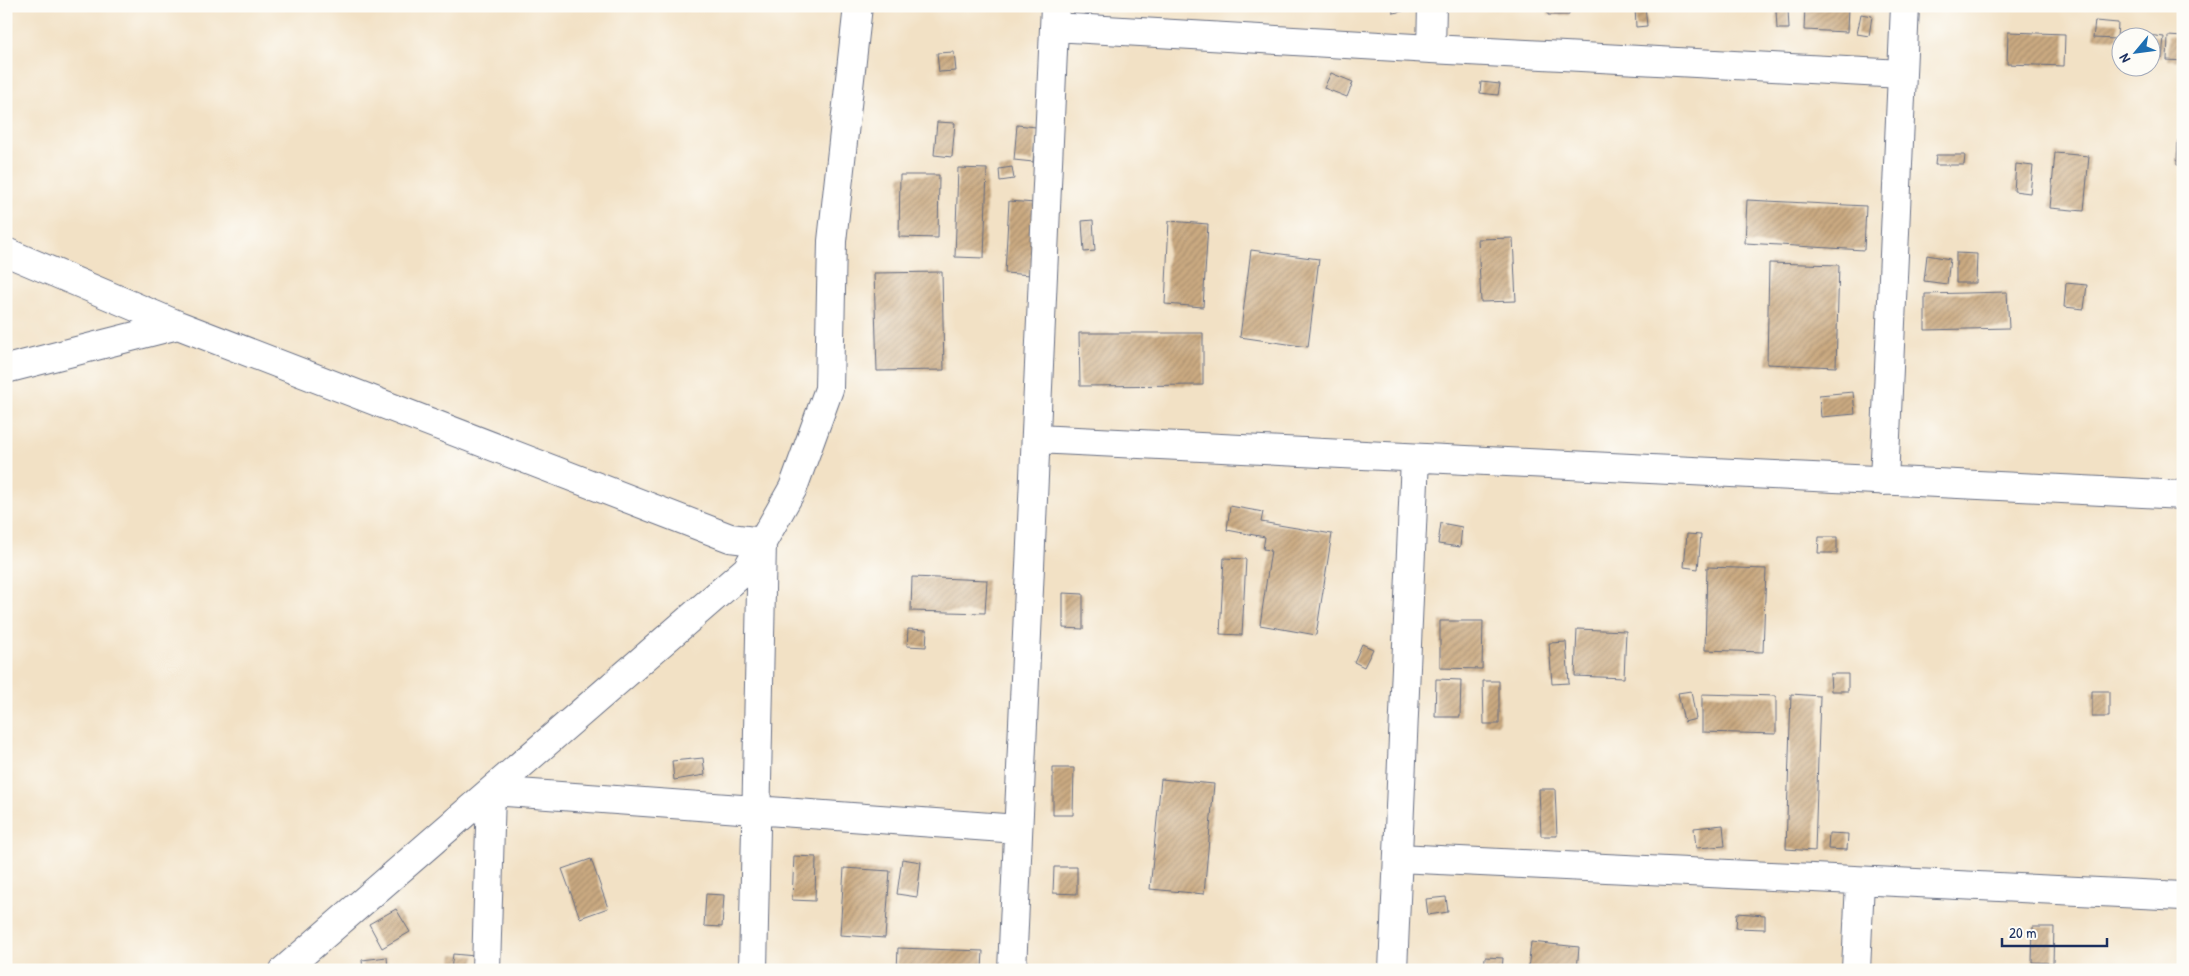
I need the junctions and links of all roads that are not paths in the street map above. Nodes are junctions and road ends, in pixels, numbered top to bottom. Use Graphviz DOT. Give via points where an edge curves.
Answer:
graph roads {
  1 [pos="858,6"];
  2 [pos="1432,6"];
  3 [pos="1905,6"];
  4 [pos="1054,16"];
  5 [pos="1431,49"];
  6 [pos="1902,74"];
  7 [pos="6,252"];
  8 [pos="178,325"];
  9 [pos="6,369"];
  10 [pos="1036,439"];
  11 [pos="1415,458"];
  12 [pos="1884,480"];
  13 [pos="2183,495"];
  14 [pos="762,542"];
  15 [pos="491,791"];
  16 [pos="756,810"];
  17 [pos="1018,829"];
  18 [pos="1398,858"];
  19 [pos="1860,881"];
  20 [pos="2183,896"];
  21 [pos="284,970"];
  22 [pos="486,970"];
  23 [pos="753,970"];
  24 [pos="1012,970"];
  25 [pos="1393,970"];
  26 [pos="1856,970"];
  1 -- 14 [label="street" via="832,241 829,389 793,488"];
  2 -- 5 [label="street"];
  3 -- 6 [label="street"];
  4 -- 5 [label="street"];
  4 -- 10 [label="street"];
  5 -- 6 [label="street"];
  6 -- 12 [label="street"];
  7 -- 8 [label="street"];
  8 -- 9 [label="street"];
  8 -- 14 [label="street" via="730,538"];
  10 -- 11 [label="street"];
  10 -- 17 [label="street"];
  11 -- 12 [label="street"];
  11 -- 18 [label="street"];
  12 -- 13 [label="street"];
  14 -- 15 [label="street" via="747,569"];
  14 -- 16 [label="street"];
  15 -- 16 [label="street"];
  15 -- 21 [label="street"];
  15 -- 22 [label="street"];
  16 -- 17 [label="street"];
  16 -- 23 [label="street"];
  17 -- 24 [label="street"];
  18 -- 19 [label="street"];
  18 -- 25 [label="street"];
  19 -- 20 [label="street"];
  19 -- 26 [label="street"];
}
